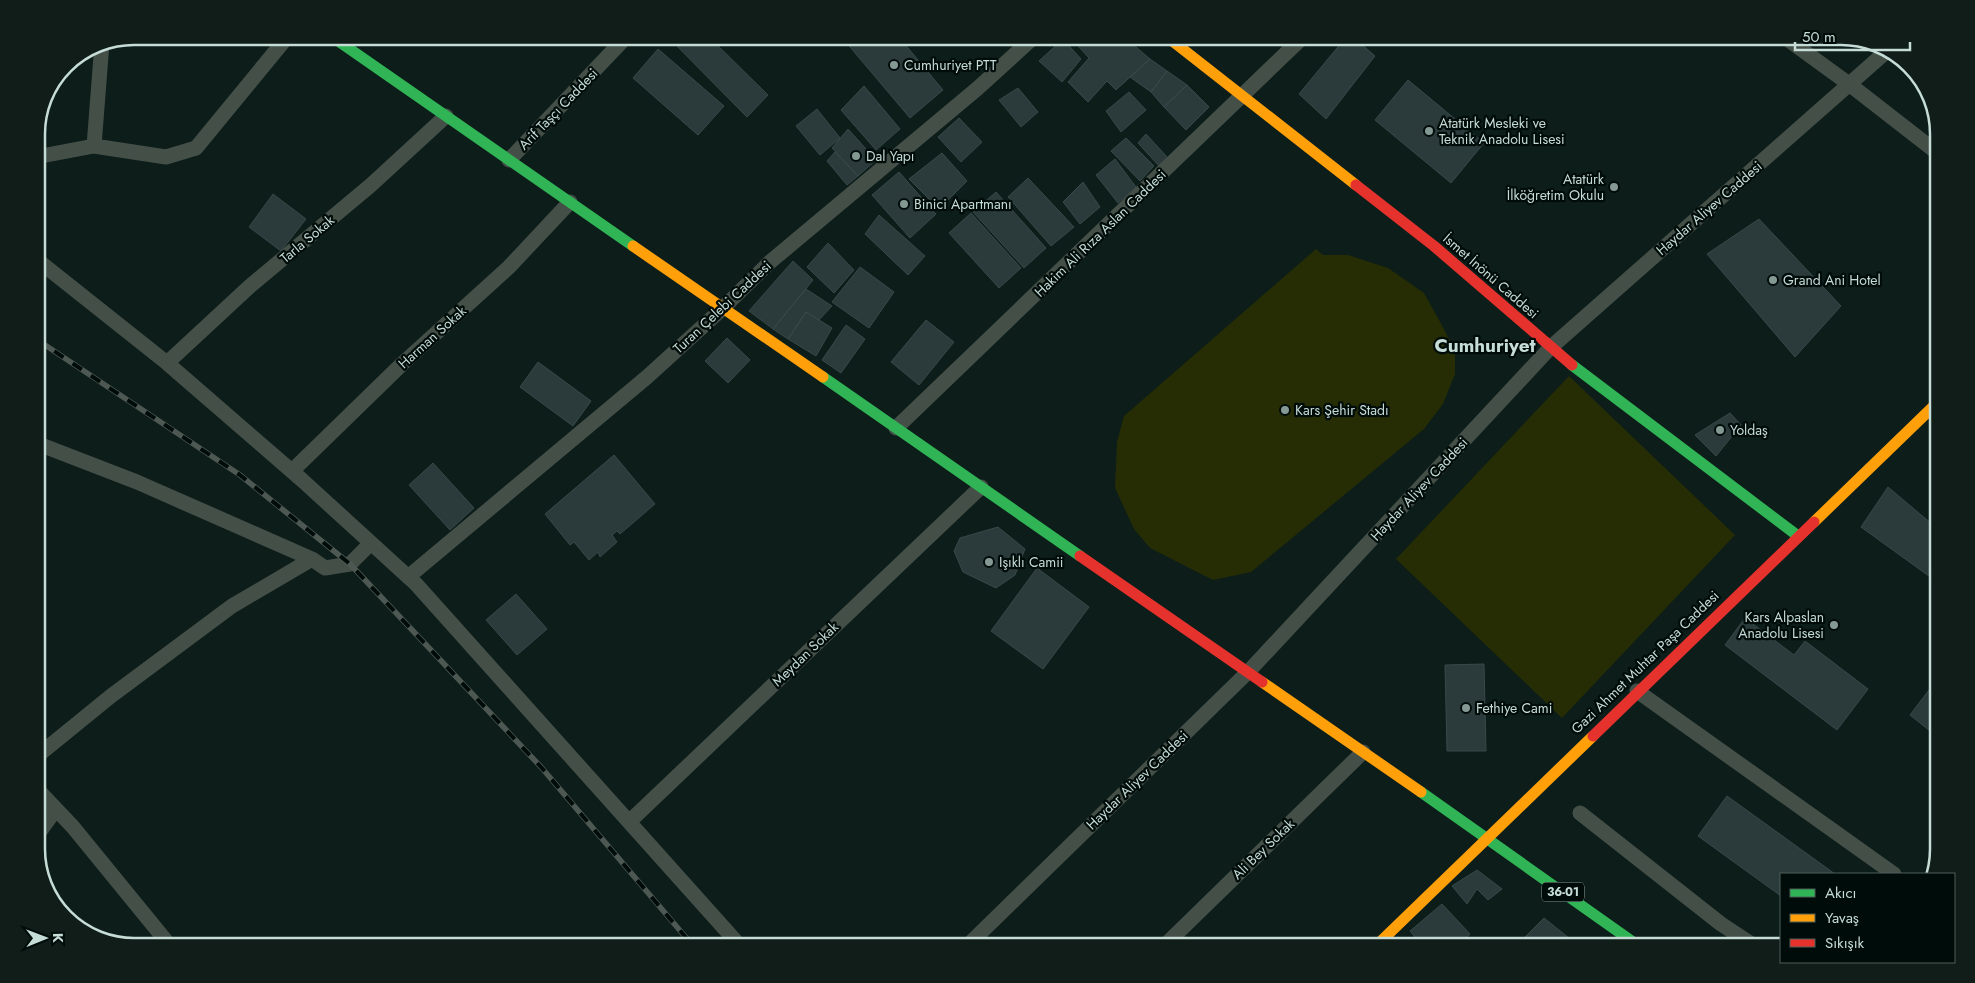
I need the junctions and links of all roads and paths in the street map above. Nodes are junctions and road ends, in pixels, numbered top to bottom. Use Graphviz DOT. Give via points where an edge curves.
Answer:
graph roads {
  1 [pos="281,45"];
  2 [pos="344,45"];
  3 [pos="618,45"];
  4 [pos="1025,45"];
  5 [pos="1178,45"];
  6 [pos="1287,45"];
  7 [pos="1295,45"];
  8 [pos="1795,45"];
  9 [pos="1292,48"];
  10 [pos="101,52"];
  11 [pos="1882,55"];
  12 [pos="1849,84"];
  13 [pos="1243,96"];
  14 [pos="446,116"];
  15 [pos="94,146"];
  16 [pos="1930,148"];
  17 [pos="45,155"];
  18 [pos="509,160"];
  19 [pos="570,202"];
  20 [pos="45,266"];
  21 [pos="723,308"];
  22 [pos="1550,348"];
  23 [pos="167,363"];
  24 [pos="1930,410"];
  25 [pos="896,428"];
  26 [pos="45,446"];
  27 [pos="292,471"];
  28 [pos="981,487"];
  29 [pos="1798,536"];
  30 [pos="371,543"];
  31 [pos="312,559"];
  32 [pos="408,577"];
  33 [pos="1248,672"];
  34 [pos="1637,691"];
  35 [pos="45,750"];
  36 [pos="1363,752"];
  37 [pos="45,797"];
  38 [pos="56,809"];
  39 [pos="1580,813"];
  40 [pos="629,822"];
  41 [pos="45,824"];
  42 [pos="1486,838"];
  43 [pos="1893,873"];
  44 [pos="164,938"];
  45 [pos="733,938"];
  46 [pos="975,938"];
  47 [pos="1172,938"];
  48 [pos="1384,938"];
  49 [pos="1621,938"];
  50 [pos="1742,938"];
  1 -- 15 [label="street" via="196,148 166,157"];
  2 -- 14 [label="main road"];
  3 -- 18 [label="street, Arif Taşçı Caddesi"];
  4 -- 21 [label="street, Turan Çelebi Caddesi" via="770,262"];
  5 -- 13 [label="main road, İsmet İnönü Caddesi"];
  6 -- 9 [label="lane"];
  7 -- 9 [label="street, Hakim Ali Rıza Aslan Caddesi"];
  8 -- 12 [label="street"];
  9 -- 13 [label="street, Hakim Ali Rıza Aslan Caddesi"];
  10 -- 15 [label="street"];
  11 -- 12 [label="street, Haydar Aliyev Caddesi"];
  12 -- 16 [label="street"];
  12 -- 22 [label="street, Haydar Aliyev Caddesi"];
  13 -- 22 [label="main road, İsmet İnönü Caddesi" via="1434,246"];
  13 -- 25 [label="street, Hakim Ali Rıza Aslan Caddesi"];
  14 -- 18 [label="main road"];
  14 -- 23 [label="street, Tarla Sokak" via="371,185 248,287"];
  15 -- 17 [label="street"];
  18 -- 19 [label="main road"];
  19 -- 21 [label="main road"];
  19 -- 27 [label="street, Harman Sokak" via="509,267 402,364"];
  20 -- 23 [label="street"];
  21 -- 25 [label="main road"];
  21 -- 32 [label="street, Turan Çelebi Caddesi"];
  22 -- 29 [label="main road, İsmet İnönü Caddesi"];
  22 -- 33 [label="street, Haydar Aliyev Caddesi"];
  23 -- 27 [label="street"];
  24 -- 29 [label="main road, Gazi Ahmet Muhtar Paşa Caddesi"];
  25 -- 28 [label="main road"];
  26 -- 31 [label="street" via="137,482"];
  27 -- 30 [label="street"];
  28 -- 33 [label="main road"];
  28 -- 40 [label="street, Meydan Sokak"];
  29 -- 34 [label="main road, Gazi Ahmet Muhtar Paşa Caddesi"];
  30 -- 31 [label="street" via="350,564 325,568"];
  30 -- 32 [label="street"];
  31 -- 35 [label="street" via="232,606"];
  32 -- 40 [label="street"];
  33 -- 36 [label="main road"];
  33 -- 46 [label="street, Haydar Aliyev Caddesi"];
  34 -- 42 [label="main road, Gazi Ahmet Muhtar Paşa Caddesi"];
  34 -- 43 [label="street"];
  36 -- 42 [label="main road"];
  36 -- 47 [label="street, Ali Bey Sokak"];
  37 -- 38 [label="street"];
  38 -- 41 [label="street"];
  38 -- 44 [label="street"];
  39 -- 50 [label="street"];
  40 -- 45 [label="street"];
  42 -- 48 [label="main road, Gazi Ahmet Muhtar Paşa Caddesi"];
  42 -- 49 [label="main road, 36-01"];
}
